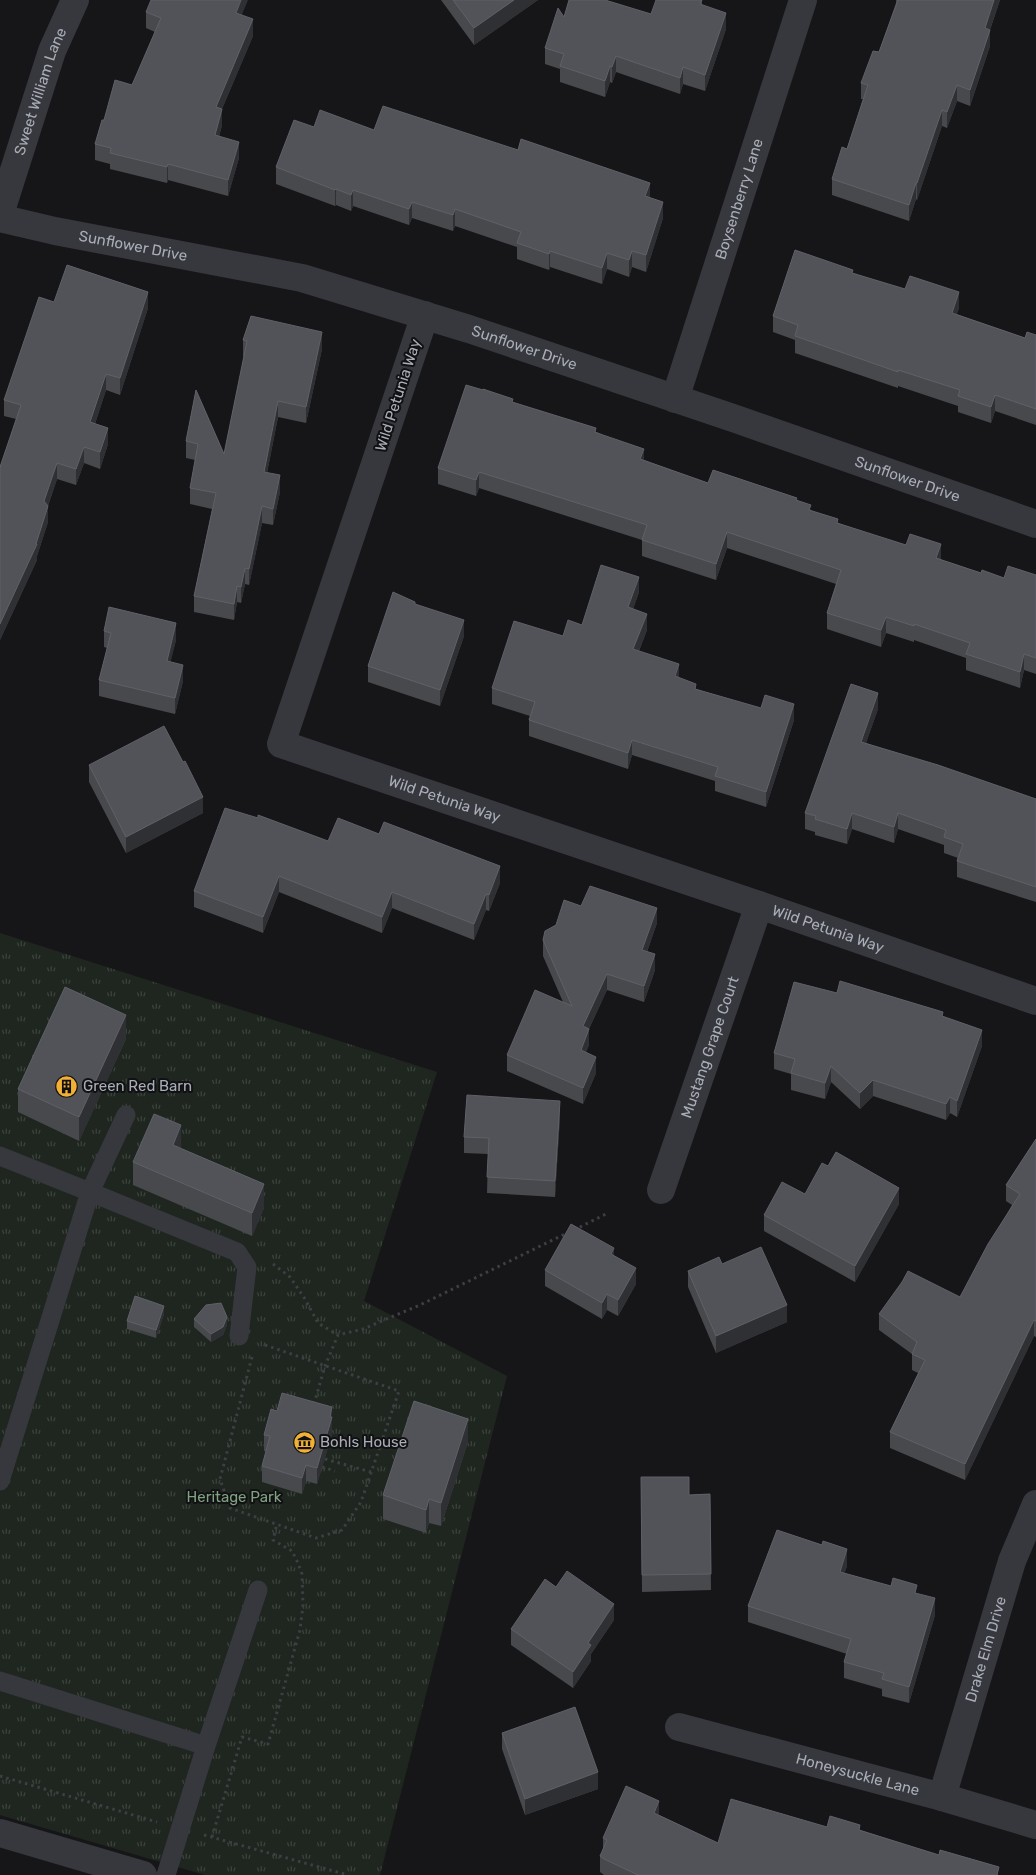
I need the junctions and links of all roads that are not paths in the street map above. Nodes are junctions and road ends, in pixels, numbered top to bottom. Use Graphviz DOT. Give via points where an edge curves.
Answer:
graph roads {
  1 [pos="75,0"];
  2 [pos="803,0"];
  3 [pos="0,214"];
  4 [pos="0,218"];
  5 [pos="425,315"];
  6 [pos="675,399"];
  7 [pos="1036,524"];
  8 [pos="759,905"];
  9 [pos="1036,1001"];
  10 [pos="126,1115"];
  11 [pos="0,1156"];
  12 [pos="661,1190"];
  13 [pos="90,1192"];
  14 [pos="248,1339"];
  15 [pos="0,1481"];
  16 [pos="1036,1504"];
  17 [pos="258,1590"];
  18 [pos="0,1681"];
  19 [pos="679,1727"];
  20 [pos="206,1746"];
  21 [pos="942,1796"];
  22 [pos="1036,1825"];
  23 [pos="0,1834"];
  24 [pos="143,1875"];
  25 [pos="166,1875"];
  1 -- 3 [label="street, Sweet William Lane" via="52,51"];
  2 -- 6 [label="street, Boysenberry Lane"];
  4 -- 5 [label="street, Sunflower Drive" via="302,278"];
  5 -- 6 [label="street, Sunflower Drive"];
  5 -- 8 [label="street, Wild Petunia Way" via="281,744"];
  6 -- 7 [label="street, Sunflower Drive"];
  8 -- 9 [label="street, Wild Petunia Way"];
  8 -- 12 [label="street, Mustang Grape Court"];
  10 -- 13 [label="lane"];
  11 -- 13 [label="lane"];
  13 -- 14 [label="lane" via="237,1252 247,1266"];
  13 -- 15 [label="lane"];
  16 -- 21 [label="street, Drake Elm Drive" via="1012,1560"];
  17 -- 20 [label="lane"];
  18 -- 20 [label="lane"];
  19 -- 21 [label="street, Honeysuckle Lane"];
  20 -- 25 [label="lane"];
  21 -- 22 [label="street, Honeysuckle Lane"];
  23 -- 24 [label="street"];
}
